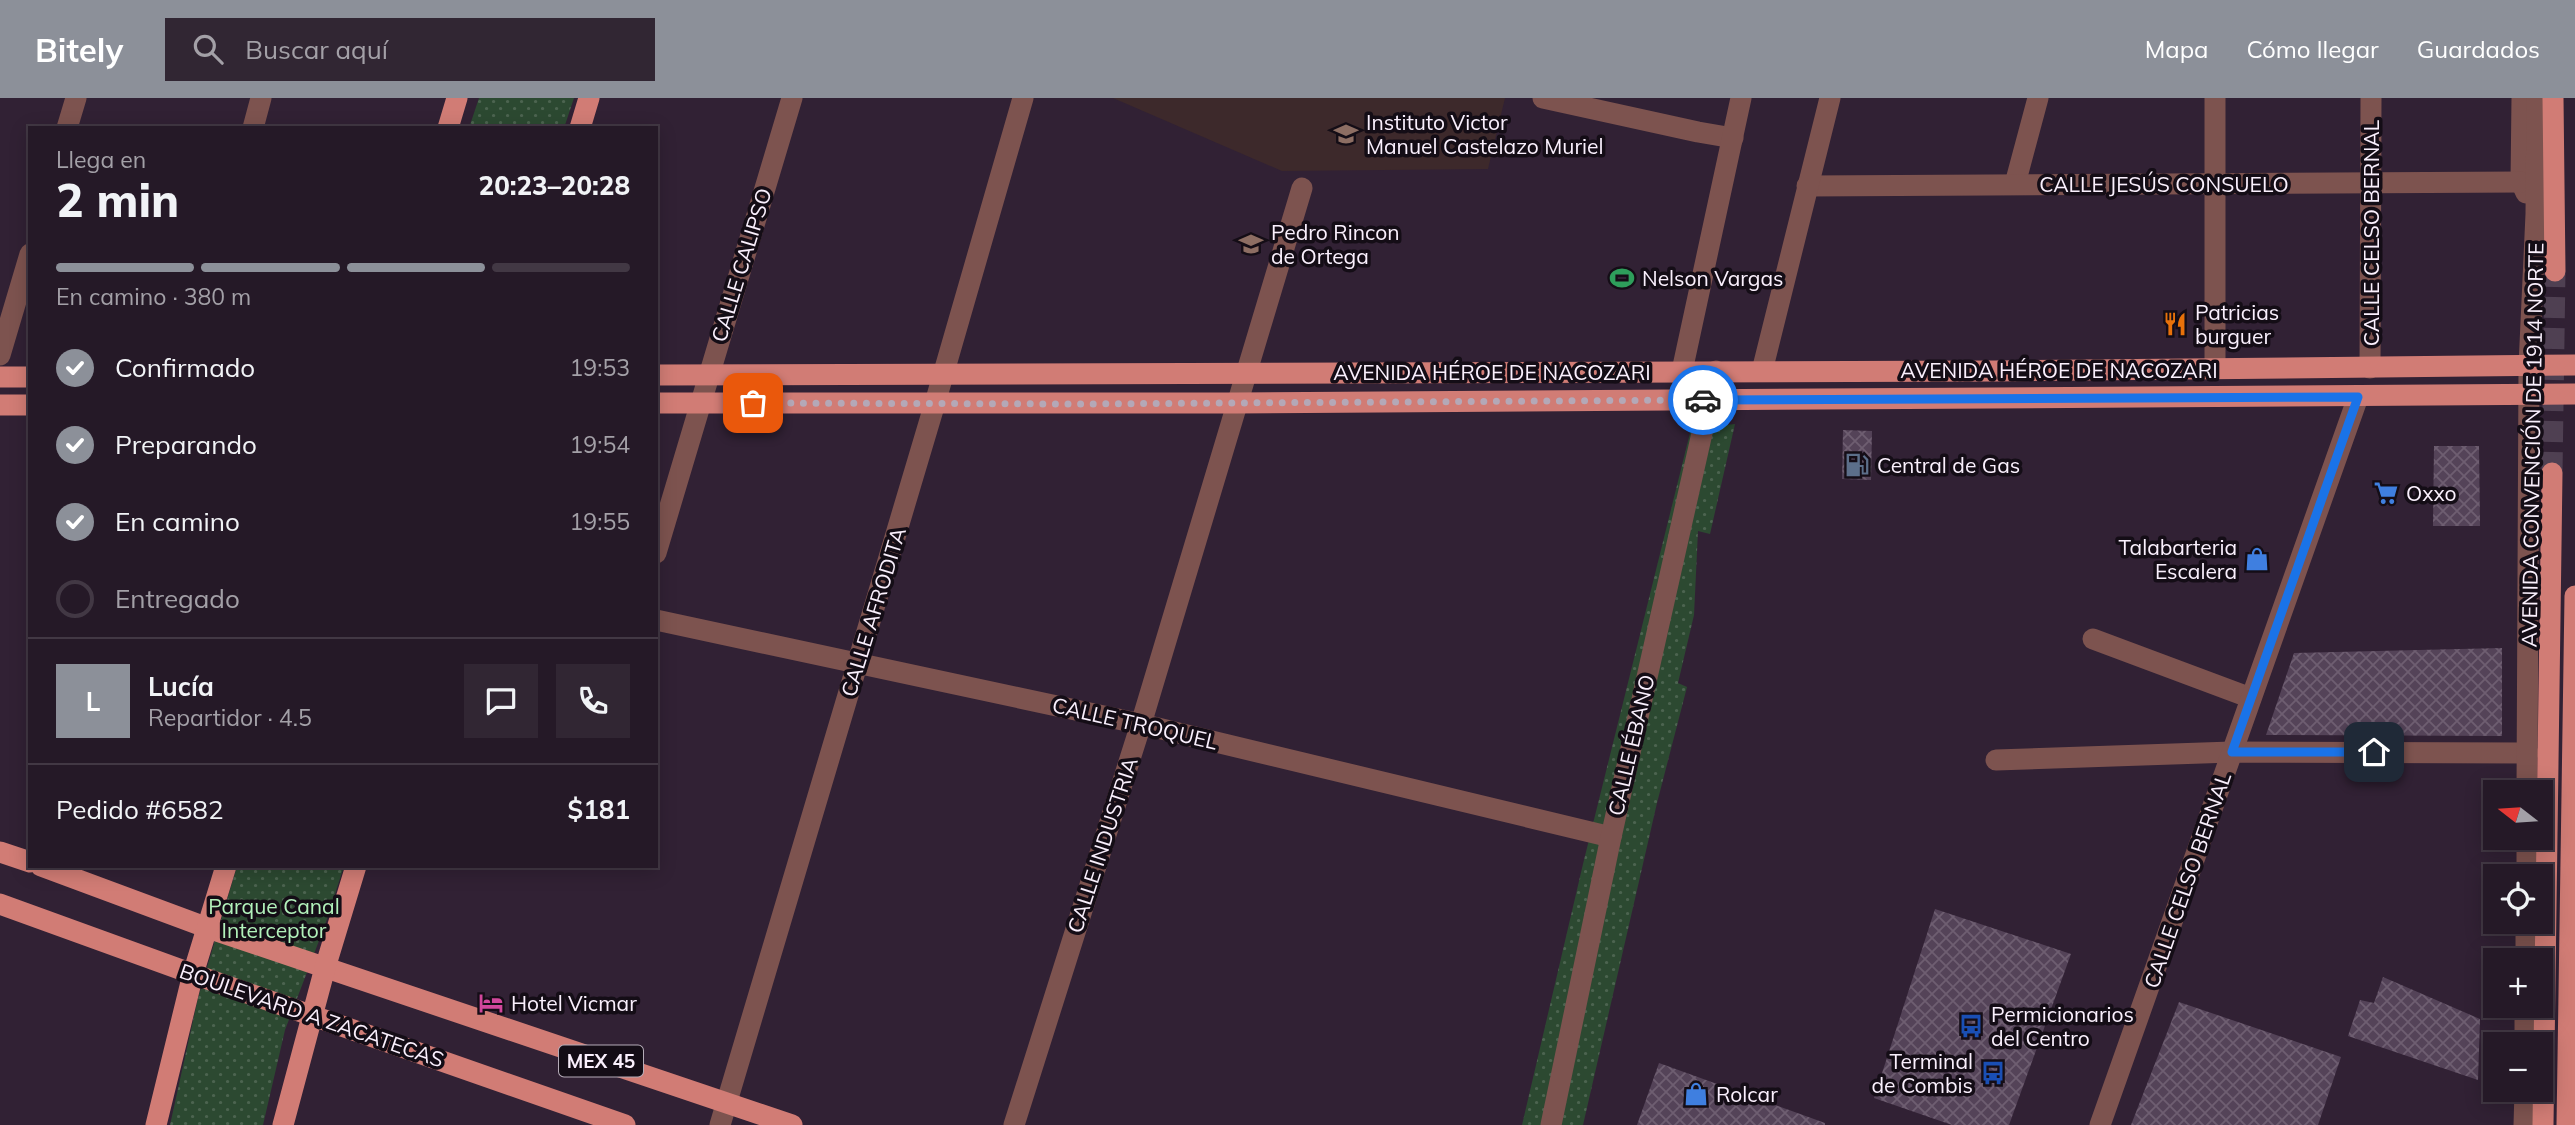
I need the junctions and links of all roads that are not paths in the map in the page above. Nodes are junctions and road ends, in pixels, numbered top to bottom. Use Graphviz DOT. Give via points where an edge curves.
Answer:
graph roads {
  1 [pos="76,98"];
  2 [pos="261,98"];
  3 [pos="457,98"];
  4 [pos="589,98"];
  5 [pos="792,98"];
  6 [pos="1023,98"];
  7 [pos="1543,98"];
  8 [pos="1741,98"];
  9 [pos="1830,98"];
  10 [pos="2038,98"];
  11 [pos="2216,98"];
  12 [pos="2371,98"];
  13 [pos="2522,98"];
  14 [pos="2537,98"];
  15 [pos="2553,98"];
  16 [pos="68,126"];
  17 [pos="254,126"];
  18 [pos="449,126"];
  19 [pos="581,126"];
  20 [pos="1733,138"];
  21 [pos="2018,175"];
  22 [pos="2371,182"];
  23 [pos="2521,182"];
  24 [pos="2215,183"];
  25 [pos="1807,186"];
  26 [pos="1302,188"];
  27 [pos="2536,214"];
  28 [pos="28,261"];
  29 [pos="2555,271"];
  30 [pos="0,355"];
  31 [pos="2575,365"];
  32 [pos="2529,366"];
  33 [pos="2370,368"];
  34 [pos="2215,369"];
  35 [pos="1716,371"];
  36 [pos="1762,371"];
  37 [pos="1245,372"];
  38 [pos="1682,372"];
  39 [pos="708,374"];
  40 [pos="942,374"];
  41 [pos="658,375"];
  42 [pos="0,377"];
  43 [pos="28,377"];
  44 [pos="2529,394"];
  45 [pos="2575,394"];
  46 [pos="2358,397"];
  47 [pos="1710,400"];
  48 [pos="701,403"];
  49 [pos="935,403"];
  50 [pos="1236,403"];
  51 [pos="658,404"];
  52 [pos="0,405"];
  53 [pos="28,405"];
  54 [pos="2552,473"];
  55 [pos="658,546"];
  56 [pos="2575,596"];
  57 [pos="658,620"];
  58 [pos="2093,639"];
  59 [pos="858,662"];
  60 [pos="2251,698"];
  61 [pos="1141,724"];
  62 [pos="2232,752"];
  63 [pos="2528,753"];
  64 [pos="1996,760"];
  65 [pos="2527,780"];
  66 [pos="1611,837"];
  67 [pos="0,852"];
  68 [pos="28,861"];
  69 [pos="46,868"];
  70 [pos="225,868"];
  71 [pos="355,868"];
  72 [pos="0,904"];
  73 [pos="208,928"];
  74 [pos="325,968"];
  75 [pos="193,974"];
  76 [pos="311,1015"];
  77 [pos="2525,1102"];
  78 [pos="726,1103"];
  79 [pos="1551,1124"];
  80 [pos="156,1125"];
  81 [pos="283,1125"];
  82 [pos="625,1125"];
  83 [pos="720,1125"];
  84 [pos="792,1125"];
  85 [pos="1014,1125"];
  86 [pos="2100,1125"];
  87 [pos="2524,1125"];
  88 [pos="2543,1125"];
  89 [pos="2567,1125"];
  1 -- 16 [label="street"];
  2 -- 17 [label="street"];
  3 -- 18 [label="main road"];
  4 -- 19 [label="main road"];
  5 -- 39 [label="street, CALLE CALIPSO"];
  6 -- 40 [label="street, CALLE AFRODITA"];
  7 -- 20 [label="street"];
  8 -- 20 [label="street"];
  9 -- 25 [label="street"];
  10 -- 21 [label="street"];
  11 -- 24 [label="street"];
  12 -- 22 [label="street, CALLE CELSO BERNAL"];
  13 -- 23 [label="street"];
  14 -- 27 [label="street, AVENIDA CONVENCIÓN DE 1914 NORTE"];
  15 -- 29 [label="main road, AVENIDA CONVENCIÓN DE 1914 NORTE"];
  20 -- 38 [label="street"];
  21 -- 24 [label="street, CALLE JESÚS CONSUELO"];
  21 -- 25 [label="street, CALLE JESÚS CONSUELO"];
  22 -- 23 [label="street, CALLE JESÚS CONSUELO"];
  22 -- 24 [label="street, CALLE JESÚS CONSUELO"];
  22 -- 33 [label="street, CALLE CELSO BERNAL"];
  23 -- 27 [label="street"];
  24 -- 34 [label="street"];
  25 -- 36 [label="street"];
  26 -- 37 [label="street, CALLE INDUSTRIA"];
  27 -- 32 [label="street, AVENIDA CONVENCIÓN DE 1914 NORTE"];
  28 -- 30 [label="street"];
  31 -- 32 [label="main road, AVENIDA HÉROE DE NACOZARI"];
  32 -- 33 [label="main road, AVENIDA HÉROE DE NACOZARI"];
  32 -- 44 [label="street, AVENIDA CONVENCIÓN DE 1914 NORTE"];
  33 -- 34 [label="main road, AVENIDA HÉROE DE NACOZARI"];
  34 -- 36 [label="main road, AVENIDA HÉROE DE NACOZARI"];
  35 -- 36 [label="main road, AVENIDA HÉROE DE NACOZARI"];
  35 -- 38 [label="main road, AVENIDA HÉROE DE NACOZARI"];
  35 -- 47 [label="street, CALLE ÉBANO"];
  37 -- 38 [label="main road, AVENIDA HÉROE DE NACOZARI"];
  37 -- 40 [label="main road, AVENIDA HÉROE DE NACOZARI"];
  37 -- 50 [label="street, CALLE INDUSTRIA"];
  39 -- 40 [label="main road, AVENIDA HÉROE DE NACOZARI"];
  39 -- 41 [label="main road, AVENIDA HÉROE DE NACOZARI"];
  39 -- 48 [label="street, CALLE CALIPSO"];
  40 -- 49 [label="street, CALLE AFRODITA"];
  42 -- 43 [label="main road"];
  44 -- 45 [label="main road, AVENIDA HÉROE DE NACOZARI"];
  44 -- 46 [label="main road, AVENIDA HÉROE DE NACOZARI"];
  44 -- 63 [label="street, AVENIDA CONVENCIÓN DE 1914 NORTE"];
  46 -- 47 [label="main road, AVENIDA HÉROE DE NACOZARI"];
  46 -- 60 [label="street, CALLE CELSO BERNAL"];
  47 -- 50 [label="main road, AVENIDA HÉROE DE NACOZARI"];
  47 -- 66 [label="street, CALLE ÉBANO"];
  48 -- 49 [label="main road, AVENIDA HÉROE DE NACOZARI"];
  48 -- 51 [label="main road, AVENIDA HÉROE DE NACOZARI"];
  48 -- 55 [label="street, CALLE CALIPSO"];
  49 -- 50 [label="main road, AVENIDA HÉROE DE NACOZARI"];
  49 -- 59 [label="street, CALLE AFRODITA"];
  50 -- 61 [label="street, CALLE INDUSTRIA"];
  52 -- 53 [label="main road"];
  54 -- 88 [label="main road, AVENIDA CONVENCIÓN DE 1914 NORTE"];
  56 -- 89 [label="main road"];
  57 -- 59 [label="street, CALLE TROQUEL"];
  58 -- 60 [label="street"];
  59 -- 61 [label="street, CALLE TROQUEL"];
  59 -- 78 [label="street, CALLE AFRODITA"];
  60 -- 62 [label="street, CALLE CELSO BERNAL"];
  61 -- 66 [label="street, CALLE TROQUEL"];
  61 -- 85 [label="street, CALLE INDUSTRIA"];
  62 -- 63 [label="street"];
  62 -- 64 [label="street"];
  62 -- 86 [label="street, CALLE CELSO BERNAL"];
  63 -- 65 [label="street, AVENIDA CONVENCIÓN DE 1914 NORTE"];
  66 -- 79 [label="street, CALLE ÉBANO"];
  67 -- 68 [label="main road"];
  69 -- 73 [label="main road, MEX 45"];
  70 -- 73 [label="main road"];
  71 -- 74 [label="main road"];
  72 -- 75 [label="main road, BOULEVARD A ZACATECAS / MEX 45"];
  73 -- 74 [label="main road, MEX 45"];
  73 -- 75 [label="main road"];
  74 -- 76 [label="main road"];
  74 -- 78 [label="main road, MEX 45"];
  75 -- 76 [label="main road, BOULEVARD A ZACATECAS / MEX 45"];
  75 -- 80 [label="main road"];
  76 -- 81 [label="main road"];
  76 -- 82 [label="main road, BOULEVARD A ZACATECAS / MEX 45"];
  77 -- 87 [label="street"];
  78 -- 83 [label="street, CALLE AFRODITA"];
  78 -- 84 [label="main road, MEX 45"];
}
